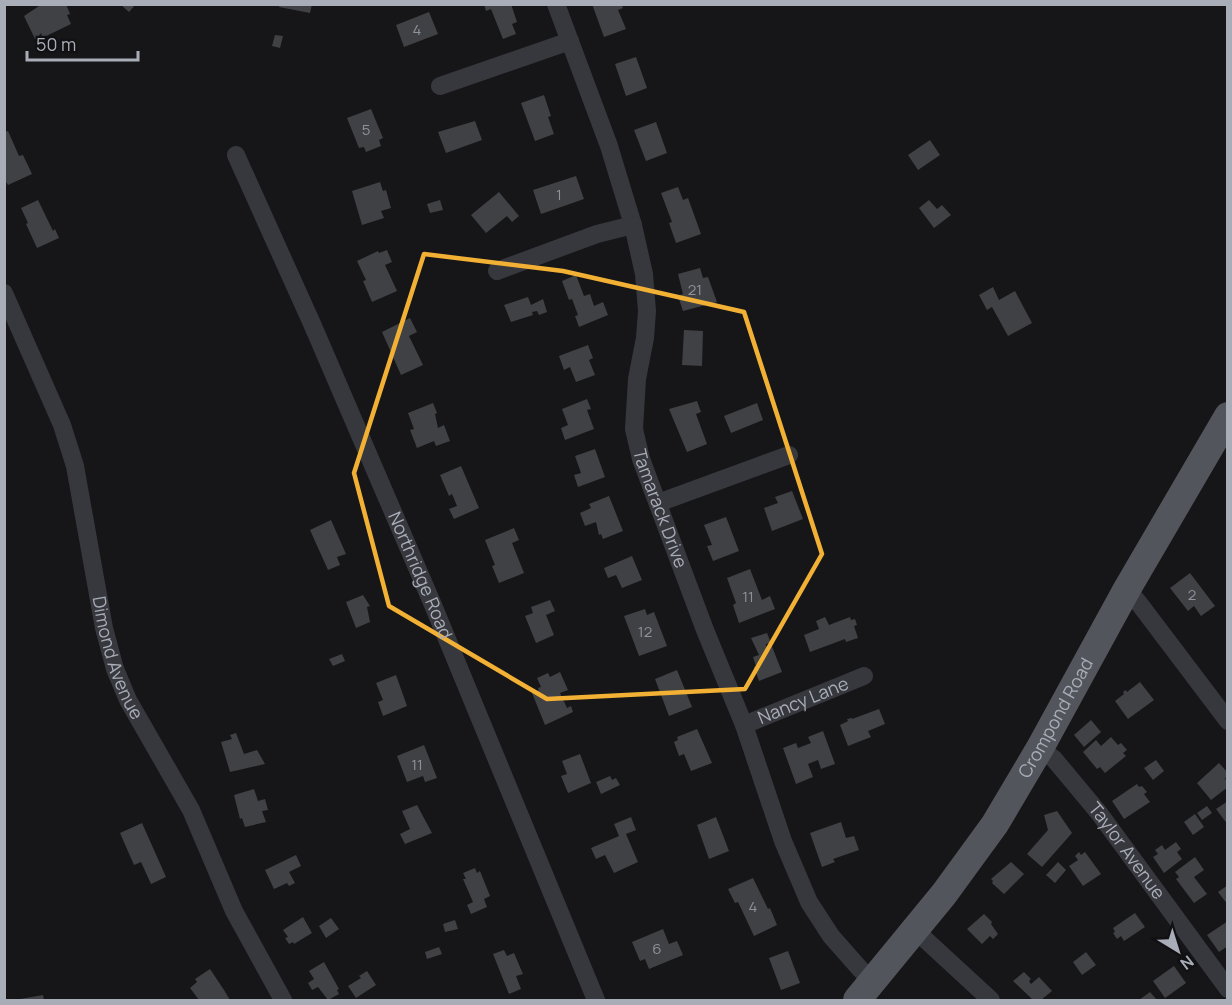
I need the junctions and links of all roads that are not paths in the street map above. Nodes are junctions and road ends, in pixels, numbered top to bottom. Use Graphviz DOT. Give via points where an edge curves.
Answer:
graph roads {
  1 [pos="556,4"];
  2 [pos="570,41"];
  3 [pos="440,86"];
  4 [pos="236,155"];
  5 [pos="633,225"];
  6 [pos="496,271"];
  7 [pos="4,293"];
  8 [pos="1227,416"];
  9 [pos="789,456"];
  10 [pos="658,503"];
  11 [pos="1127,589"];
  12 [pos="864,676"];
  13 [pos="1227,721"];
  14 [pos="744,725"];
  15 [pos="1040,748"];
  16 [pos="915,930"];
  17 [pos="1227,989"];
  18 [pos="866,990"];
  19 [pos="283,1000"];
  20 [pos="596,1000"];
  21 [pos="991,1000"];
  1 -- 2 [label="street, Tamarack Drive"];
  2 -- 3 [label="street"];
  2 -- 5 [label="street, Tamarack Drive"];
  4 -- 20 [label="street, Northridge Road" via="314,326"];
  5 -- 6 [label="street"];
  5 -- 10 [label="street, Tamarack Drive" via="647,311 634,429"];
  7 -- 19 [label="street, Dimond Avenue" via="62,425 75,466 115,669 128,700 191,810 234,911"];
  8 -- 11 [label="main road, Crompond Road"];
  9 -- 10 [label="street"];
  10 -- 14 [label="street, Tamarack Drive"];
  11 -- 13 [label="street"];
  11 -- 15 [label="main road, Crompond Road"];
  12 -- 14 [label="street, Nancy Lane"];
  14 -- 18 [label="street, Tamarack Drive" via="783,840 809,902 831,936 861,970"];
  15 -- 16 [label="main road, Crompond Road" via="995,824"];
  15 -- 17 [label="street, Taylor Avenue" via="1099,813"];
  16 -- 18 [label="main road, Crompond Road"];
  16 -- 21 [label="street"];
}
